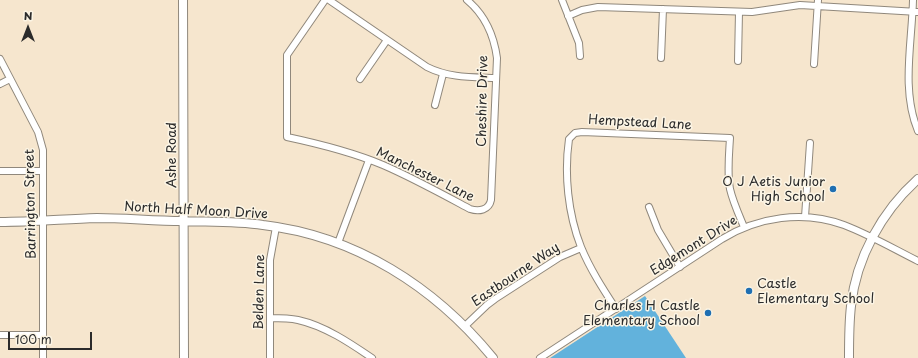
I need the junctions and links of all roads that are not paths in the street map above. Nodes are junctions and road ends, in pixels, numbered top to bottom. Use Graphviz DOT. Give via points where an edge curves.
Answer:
graph roads {
  1 [pos="183,0"];
  2 [pos="325,0"];
  3 [pos="329,0"];
  4 [pos="467,0"];
  5 [pos="562,0"];
  6 [pos="913,0"];
  7 [pos="817,3"];
  8 [pos="663,9"];
  9 [pos="915,11"];
  10 [pos="739,12"];
  11 [pos="568,16"];
  12 [pos="387,40"];
  13 [pos="580,56"];
  14 [pos="661,58"];
  15 [pos="0,59"];
  16 [pos="738,61"];
  17 [pos="814,64"];
  18 [pos="443,74"];
  19 [pos="496,78"];
  20 [pos="10,79"];
  21 [pos="360,79"];
  22 [pos="0,84"];
  23 [pos="435,105"];
  24 [pos="918,106"];
  25 [pos="910,107"];
  26 [pos="918,131"];
  27 [pos="810,143"];
  28 [pos="369,160"];
  29 [pos="43,170"];
  30 [pos="0,171"];
  31 [pos="918,179"];
  32 [pos="649,206"];
  33 [pos="484,209"];
  34 [pos="805,217"];
  35 [pos="0,222"];
  36 [pos="43,222"];
  37 [pos="184,222"];
  38 [pos="276,226"];
  39 [pos="744,227"];
  40 [pos="872,238"];
  41 [pos="338,243"];
  42 [pos="581,248"];
  43 [pos="918,262"];
  44 [pos="680,267"];
  45 [pos="616,308"];
  46 [pos="270,318"];
  47 [pos="465,326"];
  48 [pos="0,335"];
  49 [pos="43,335"];
  50 [pos="43,358"];
  51 [pos="184,358"];
  52 [pos="270,358"];
  53 [pos="372,358"];
  54 [pos="493,358"];
  55 [pos="540,358"];
  56 [pos="849,358"];
  1 -- 37 [label="street, Ashe Road"];
  2 -- 28 [label="street, Manchester Lane" via="287,55 287,137 323,145"];
  3 -- 12 [label="street"];
  4 -- 19 [label="street, Cheshire Drive" via="484,19 493,39 497,58"];
  5 -- 11 [label="street"];
  6 -- 9 [label="street"];
  7 -- 9 [label="street"];
  7 -- 10 [label="street" via="759,12"];
  7 -- 17 [label="street"];
  8 -- 10 [label="street"];
  8 -- 11 [label="street" via="598,7"];
  8 -- 14 [label="street"];
  9 -- 25 [label="street"];
  10 -- 16 [label="street"];
  11 -- 13 [label="street" via="579,43"];
  12 -- 18 [label="street" via="427,67"];
  12 -- 21 [label="street"];
  15 -- 20 [label="street, Barrington Street"];
  18 -- 19 [label="street"];
  18 -- 23 [label="street"];
  19 -- 33 [label="street, Cheshire Drive" via="491,200"];
  20 -- 22 [label="street"];
  20 -- 29 [label="street, Barrington Street" via="40,137"];
  24 -- 25 [label="street"];
  25 -- 26 [label="street"];
  27 -- 34 [label="street"];
  28 -- 33 [label="street, Manchester Lane" via="404,174 470,209"];
  28 -- 41 [label="street"];
  29 -- 30 [label="street"];
  29 -- 36 [label="street, Barrington Street"];
  31 -- 40 [label="street" via="892,207"];
  32 -- 44 [label="street" via="658,230"];
  34 -- 39 [label="street, Edgemont Drive" via="779,218"];
  34 -- 40 [label="street, Edgemont Drive" via="843,224"];
  35 -- 36 [label="street, North Half Moon Drive"];
  36 -- 37 [label="street, North Half Moon Drive" via="98,218"];
  36 -- 49 [label="street, Barrington Street"];
  37 -- 38 [label="street, North Half Moon Drive" via="240,222"];
  37 -- 51 [label="street, Ashe Road"];
  38 -- 41 [label="street, North Half Moon Drive"];
  38 -- 46 [label="street, Belden Lane" via="270,260"];
  39 -- 42 [label="street, Hempstead Lane" via="730,187 730,138 578,132 570,139 568,178 570,210"];
  39 -- 44 [label="street, Edgemont Drive"];
  40 -- 43 [label="street, Edgemont Drive"];
  40 -- 56 [label="street" via="854,286"];
  41 -- 47 [label="street, North Half Moon Drive" via="382,263 403,276 442,304"];
  42 -- 45 [label="street, Hempstead Lane"];
  42 -- 47 [label="street, Eastbourne Way" via="560,257 486,305"];
  44 -- 45 [label="street, Edgemont Drive"];
  45 -- 55 [label="street, Edgemont Drive"];
  46 -- 52 [label="street, Belden Lane"];
  46 -- 53 [label="street" via="289,318 309,324 342,339"];
  47 -- 54 [label="street, North Half Moon Drive"];
  48 -- 49 [label="street"];
  49 -- 50 [label="street, Barrington Street"];
}
